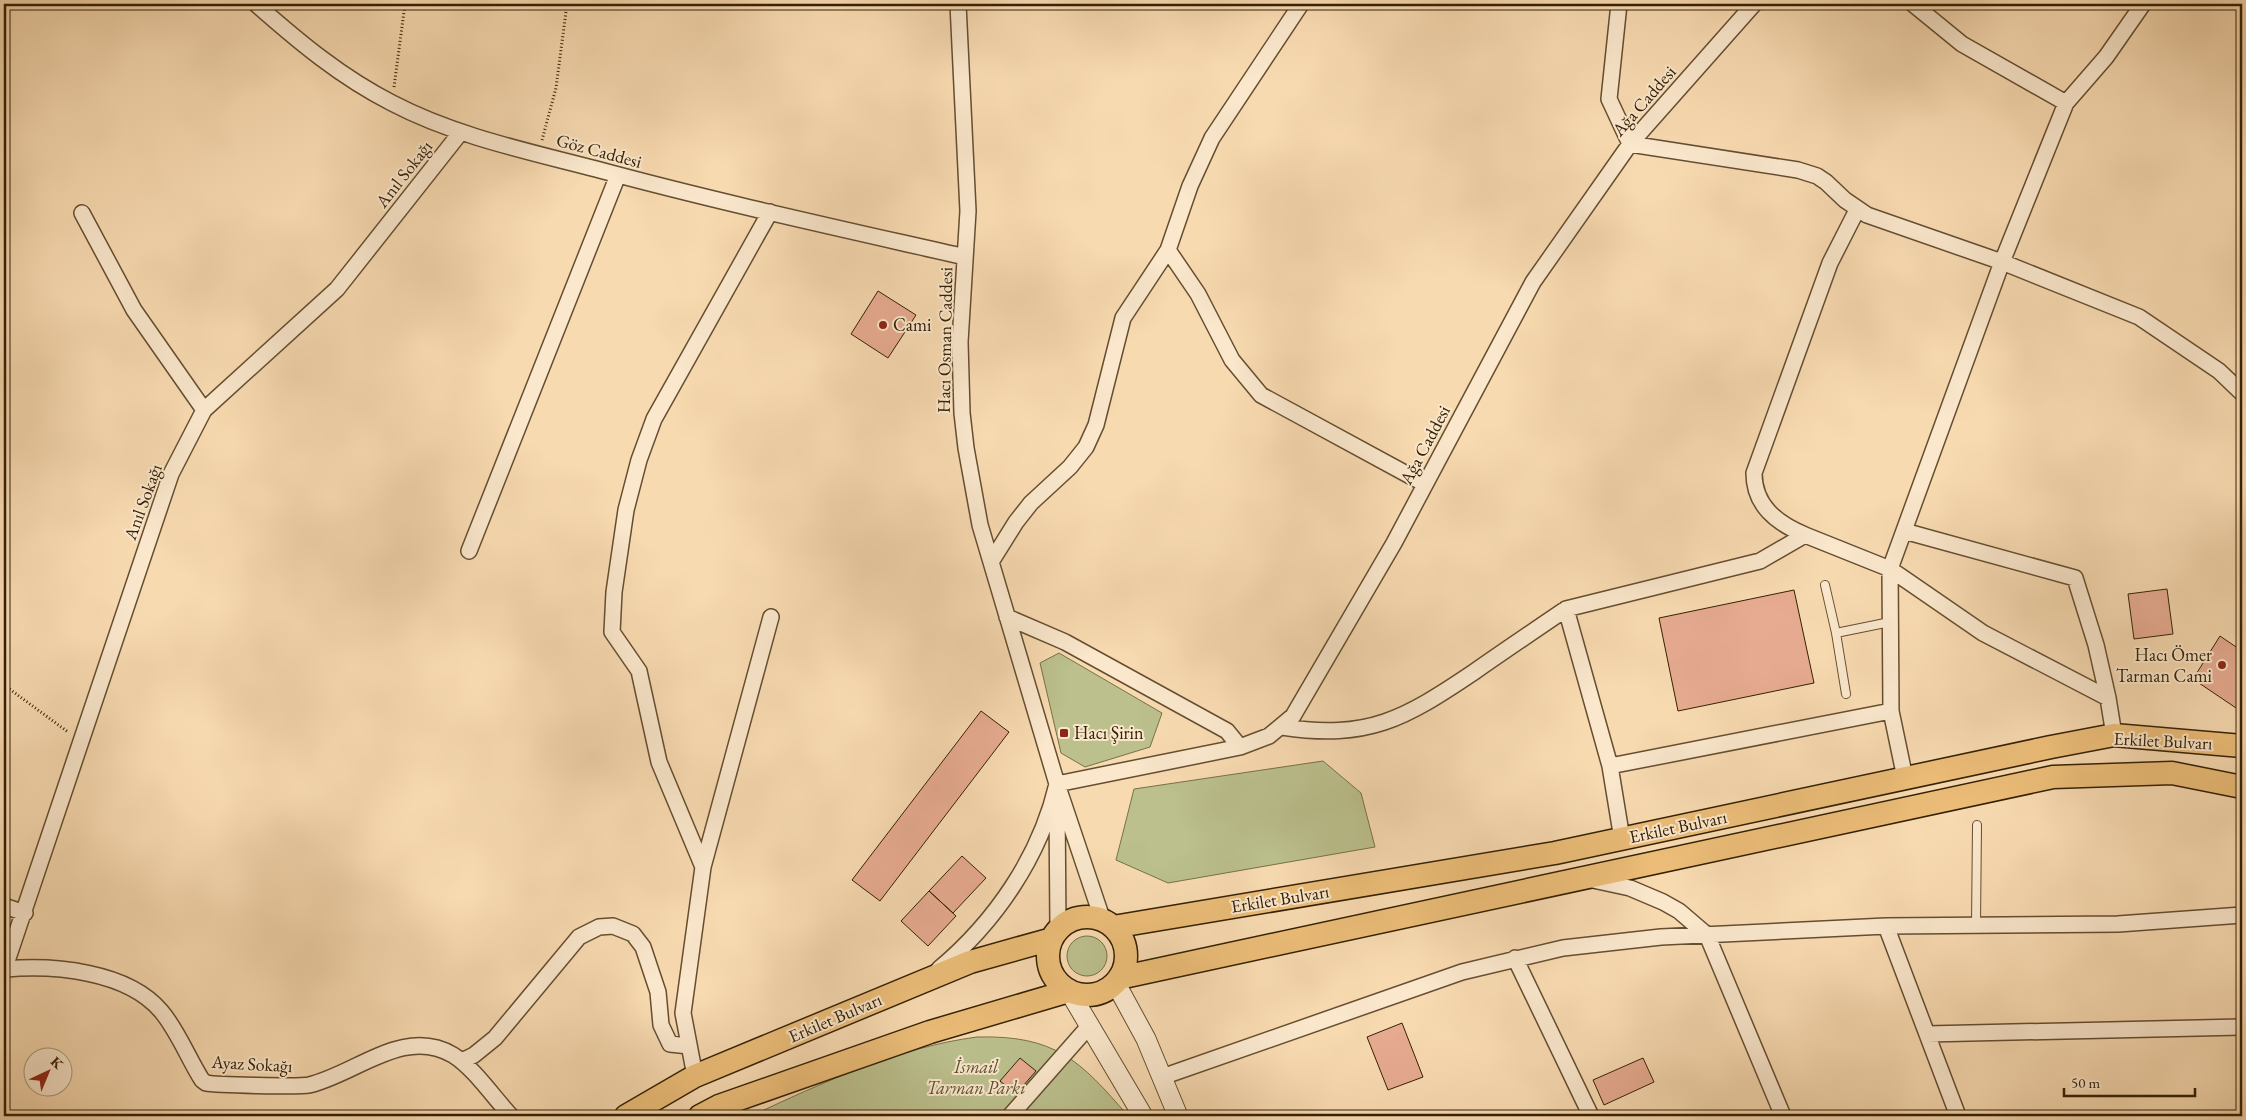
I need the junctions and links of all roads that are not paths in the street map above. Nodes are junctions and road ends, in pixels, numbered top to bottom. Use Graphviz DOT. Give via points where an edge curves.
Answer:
graph roads {
  1 [pos="256,4"];
  2 [pos="958,4"];
  3 [pos="1302,4"];
  4 [pos="1619,4"];
  5 [pos="1754,4"];
  6 [pos="1914,4"];
  7 [pos="2143,4"];
  8 [pos="2066,103"];
  9 [pos="461,132"];
  10 [pos="1630,144"];
  11 [pos="618,175"];
  12 [pos="1857,210"];
  13 [pos="770,212"];
  14 [pos="82,213"];
  15 [pos="1168,250"];
  16 [pos="965,257"];
  17 [pos="2002,262"];
  18 [pos="2242,393"];
  19 [pos="204,410"];
  20 [pos="1425,484"];
  21 [pos="1904,532"];
  22 [pos="1805,535"];
  23 [pos="469,551"];
  24 [pos="991,562"];
  25 [pos="1890,570"];
  26 [pos="1825,585"];
  27 [pos="1566,609"];
  28 [pos="771,617"];
  29 [pos="1007,617"];
  30 [pos="1890,622"];
  31 [pos="1836,633"];
  32 [pos="1846,694"];
  33 [pos="2108,698"];
  34 [pos="1891,711"];
  35 [pos="1282,727"];
  36 [pos="2114,735"];
  37 [pos="2242,746"];
  38 [pos="1240,747"];
  39 [pos="1610,766"];
  40 [pos="1905,778"];
  41 [pos="1057,784"];
  42 [pos="2242,787"];
  43 [pos="1976,825"];
  44 [pos="1622,839"];
  45 [pos="703,867"];
  46 [pos="1576,880"];
  47 [pos="4,906"];
  48 [pos="24,913"];
  49 [pos="2242,915"];
  50 [pos="1108,924"];
  51 [pos="1976,925"];
  52 [pos="1886,926"];
  53 [pos="1055,934"];
  54 [pos="1708,935"];
  55 [pos="1515,958"];
  56 [pos="5,969"];
  57 [pos="926,980"];
  58 [pos="1117,980"];
  59 [pos="1069,991"];
  60 [pos="1090,1025"];
  61 [pos="2242,1027"];
  62 [pos="1927,1034"];
  63 [pos="689,1046"];
  64 [pos="462,1062"];
  65 [pos="695,1076"];
  66 [pos="1162,1077"];
  67 [pos="511,1116"];
  68 [pos="626,1116"];
  69 [pos="700,1116"];
  70 [pos="1010,1116"];
  71 [pos="1143,1116"];
  72 [pos="1178,1116"];
  73 [pos="1591,1116"];
  74 [pos="1783,1116"];
  75 [pos="1958,1116"];
  1 -- 9 [label="street, Göz Caddesi" via="325,62 392,103"];
  2 -- 16 [label="street, Hacı Osman Caddesi" via="968,211"];
  3 -- 15 [label="street" via="1212,138 1190,186"];
  4 -- 10 [label="street" via="1609,99"];
  5 -- 10 [label="street, Ağa Caddesi"];
  6 -- 8 [label="street" via="1962,44"];
  7 -- 8 [label="street" via="2106,57"];
  8 -- 17 [label="street"];
  9 -- 11 [label="street, Göz Caddesi"];
  9 -- 19 [label="street, Anıl Sokağı" via="337,289"];
  10 -- 12 [label="street" via="1808,172 1826,182"];
  10 -- 20 [label="street, Ağa Caddesi" via="1533,282"];
  11 -- 13 [label="street, Göz Caddesi"];
  11 -- 23 [label="street"];
  12 -- 17 [label="street"];
  12 -- 22 [label="street" via="1830,263 1754,473 1756,492 1763,507 1779,522"];
  13 -- 16 [label="street, Göz Caddesi"];
  13 -- 45 [label="street" via="651,428 626,510 614,592 612,632 639,671 659,762"];
  14 -- 19 [label="street" via="134,310"];
  15 -- 20 [label="street" via="1198,294 1232,360 1262,395"];
  15 -- 24 [label="street" via="1123,318 1096,425 1086,447 1070,467 1031,503"];
  16 -- 24 [label="street, Hacı Osman Caddesi" via="960,342 962,413 972,487"];
  17 -- 18 [label="street" via="2139,316 2219,372"];
  17 -- 21 [label="street"];
  19 -- 48 [label="street, Anıl Sokağı" via="171,474"];
  20 -- 35 [label="street, Ağa Caddesi" via="1302,704"];
  21 -- 25 [label="street"];
  21 -- 33 [label="street" via="2075,578"];
  22 -- 25 [label="street"];
  22 -- 27 [label="street" via="1760,560"];
  24 -- 29 [label="street, Hacı Osman Caddesi"];
  25 -- 30 [label="street"];
  25 -- 33 [label="street" via="1983,633"];
  26 -- 31 [label="lane"];
  27 -- 35 [label="street" via="1437,698 1396,719 1352,730 1328,732"];
  27 -- 39 [label="street"];
  28 -- 45 [label="street"];
  29 -- 38 [label="street" via="1065,642 1227,731"];
  29 -- 41 [label="street, Hacı Osman Caddesi"];
  30 -- 31 [label="lane"];
  30 -- 34 [label="street"];
  31 -- 32 [label="lane"];
  33 -- 36 [label="street"];
  34 -- 39 [label="street"];
  34 -- 40 [label="street"];
  35 -- 38 [label="street, Ağa Caddesi" via="1269,736"];
  36 -- 37 [label="main road, Erkilet Bulvarı"];
  36 -- 40 [label="main road, Erkilet Bulvarı"];
  38 -- 41 [label="street, Ağa Caddesi"];
  39 -- 44 [label="street"];
  40 -- 44 [label="main road, Erkilet Bulvarı"];
  41 -- 50 [label="street"];
  41 -- 53 [label="street"];
  41 -- 57 [label="street" via="1051,811 1011,889 972,938"];
  42 -- 46 [label="main road, Erkilet Bulvarı" via="2172,773 2053,777"];
  43 -- 51 [label="lane"];
  44 -- 50 [label="main road, Erkilet Bulvarı" via="1555,854"];
  45 -- 63 [label="street" via="683,1013"];
  46 -- 54 [label="street" via="1612,883 1647,894 1679,911"];
  46 -- 58 [label="main road, Erkilet Bulvarı"];
  47 -- 48 [label="street"];
  48 -- 56 [label="street, Anıl Sokağı"];
  49 -- 51 [label="street" via="2118,924"];
  50 -- 53 [label="main road" via="1093,917 1082,917 1071,920"];
  50 -- 58 [label="main road" via="1124,946 1126,957"];
  51 -- 52 [label="street"];
  52 -- 54 [label="street"];
  52 -- 62 [label="street"];
  53 -- 57 [label="main road, Erkilet Bulvarı"];
  53 -- 59 [label="main road" via="1048,955 1049,966 1053,976"];
  54 -- 55 [label="street" via="1595,943"];
  54 -- 74 [label="street"];
  55 -- 66 [label="street" via="1462,972"];
  55 -- 73 [label="street"];
  56 -- 64 [label="street, Ayaz Sokağı" via="29,967 75,971 132,989 160,1010 202,1080 212,1084 309,1085 408,1046 442,1050"];
  57 -- 65 [label="main road, Erkilet Bulvarı"];
  58 -- 59 [label="main road" via="1102,992"];
  58 -- 66 [label="street"];
  59 -- 60 [label="street"];
  59 -- 69 [label="main road" via="930,1032 719,1106"];
  60 -- 70 [label="street"];
  60 -- 71 [label="street"];
  61 -- 62 [label="street"];
  62 -- 75 [label="street"];
  63 -- 64 [label="street" via="670,1044 661,1025 658,992 644,947 626,929 613,926 599,927 579,938 495,1038"];
  63 -- 65 [label="street"];
  64 -- 67 [label="street, Ayaz Sokağı"];
  65 -- 68 [label="main road, Erkilet Bulvarı"];
  66 -- 72 [label="street"];
}
